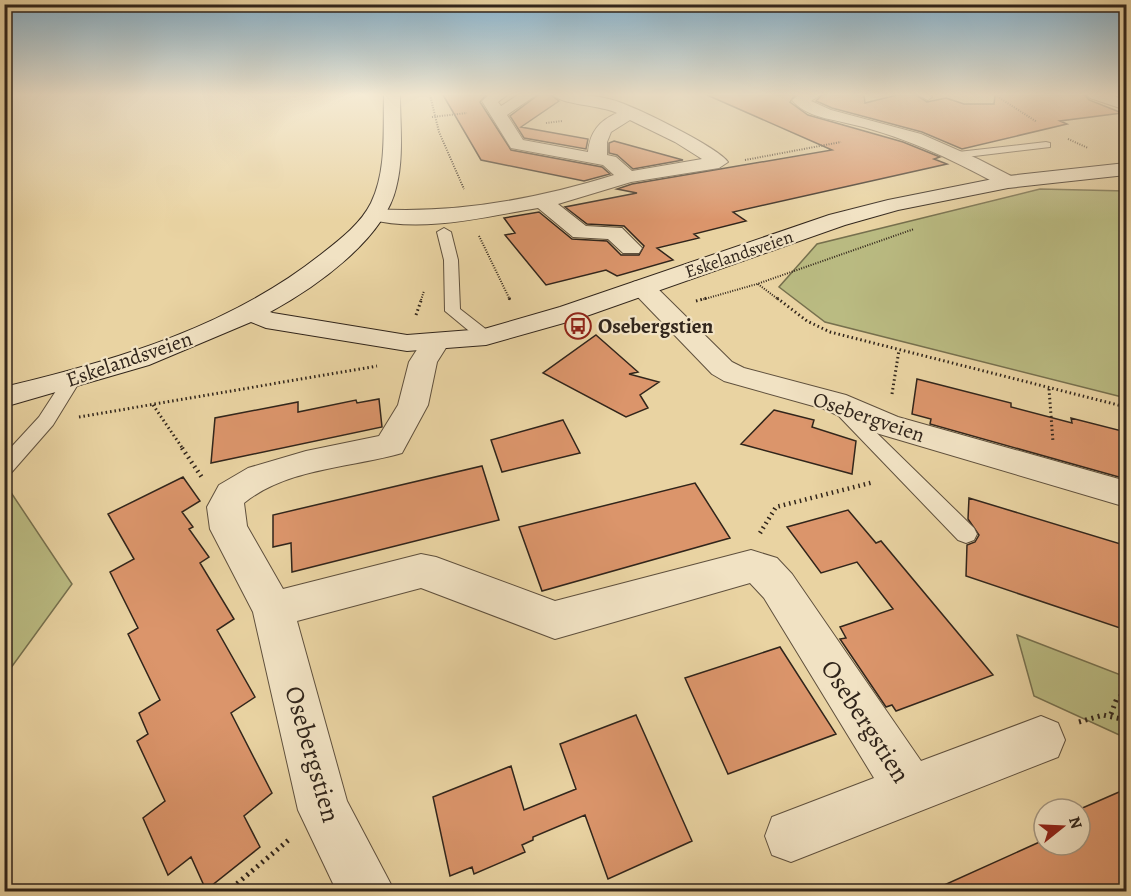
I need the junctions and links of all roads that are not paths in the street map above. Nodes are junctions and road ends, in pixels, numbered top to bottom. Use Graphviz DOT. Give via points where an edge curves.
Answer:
graph roads {
  1 [pos="392,137"];
  2 [pos="514,137"];
  3 [pos="598,137"];
  4 [pos="679,137"];
  5 [pos="915,137"];
  6 [pos="1046,145"];
  7 [pos="957,155"];
  8 [pos="598,159"];
  9 [pos="1126,169"];
  10 [pos="628,177"];
  11 [pos="1008,182"];
  12 [pos="542,201"];
  13 [pos="375,215"];
  14 [pos="444,232"];
  15 [pos="631,248"];
  16 [pos="284,292"];
  17 [pos="653,297"];
  18 [pos="251,312"];
  19 [pos="355,333"];
  20 [pos="486,338"];
  21 [pos="429,352"];
  22 [pos="71,381"];
  23 [pos="4,397"];
  24 [pos="835,402"];
  25 [pos="4,468"];
  26 [pos="1126,494"];
  27 [pos="966,534"];
  28 [pos="273,610"];
  29 [pos="1041,740"];
  30 [pos="910,791"];
  31 [pos="791,836"];
  32 [pos="367,891"];
  1 -- 13 [label="street" via="390,179"];
  2 -- 8 [label="street" via="519,146"];
  3 -- 8 [label="street"];
  4 -- 10 [label="street" via="719,162"];
  5 -- 7 [label="street"];
  6 -- 7 [label="lane"];
  7 -- 11 [label="street"];
  8 -- 10 [label="street" via="611,161"];
  9 -- 11 [label="street, Eskelandsveien"];
  10 -- 12 [label="street" via="589,191"];
  11 -- 17 [label="street, Eskelandsveien" via="895,204 837,220"];
  12 -- 13 [label="street" via="456,216"];
  12 -- 15 [label="street" via="581,232 614,233"];
  13 -- 16 [label="street" via="335,256"];
  14 -- 20 [label="lane" via="451,247 449,284 453,311"];
  16 -- 18 [label="street, Eskelandsveien"];
  16 -- 19 [label="street, Eskelandsveien"];
  17 -- 20 [label="street, Eskelandsveien"];
  17 -- 24 [label="street, Osebergveien" via="722,368 734,375"];
  18 -- 19 [label="street, Eskelandsveien" via="266,320"];
  18 -- 22 [label="street, Eskelandsveien" via="163,350"];
  19 -- 21 [label="street, Eskelandsveien" via="407,343"];
  20 -- 21 [label="street, Eskelandsveien"];
  21 -- 28 [label="street, Osebergstien" via="413,405 390,445 269,472 231,493 224,516"];
  22 -- 23 [label="street, Eskelandsveien"];
  22 -- 25 [label="lane" via="46,421"];
  24 -- 26 [label="street, Osebergveien" via="887,425"];
  24 -- 27 [label="lane"];
  28 -- 30 [label="street, Osebergstien" via="421,571 555,620 751,566 763,570 778,586"];
  28 -- 32 [label="street, Osebergstien" via="324,810"];
  29 -- 30 [label="street, Osebergstien"];
  30 -- 31 [label="street, Osebergstien"];
}
